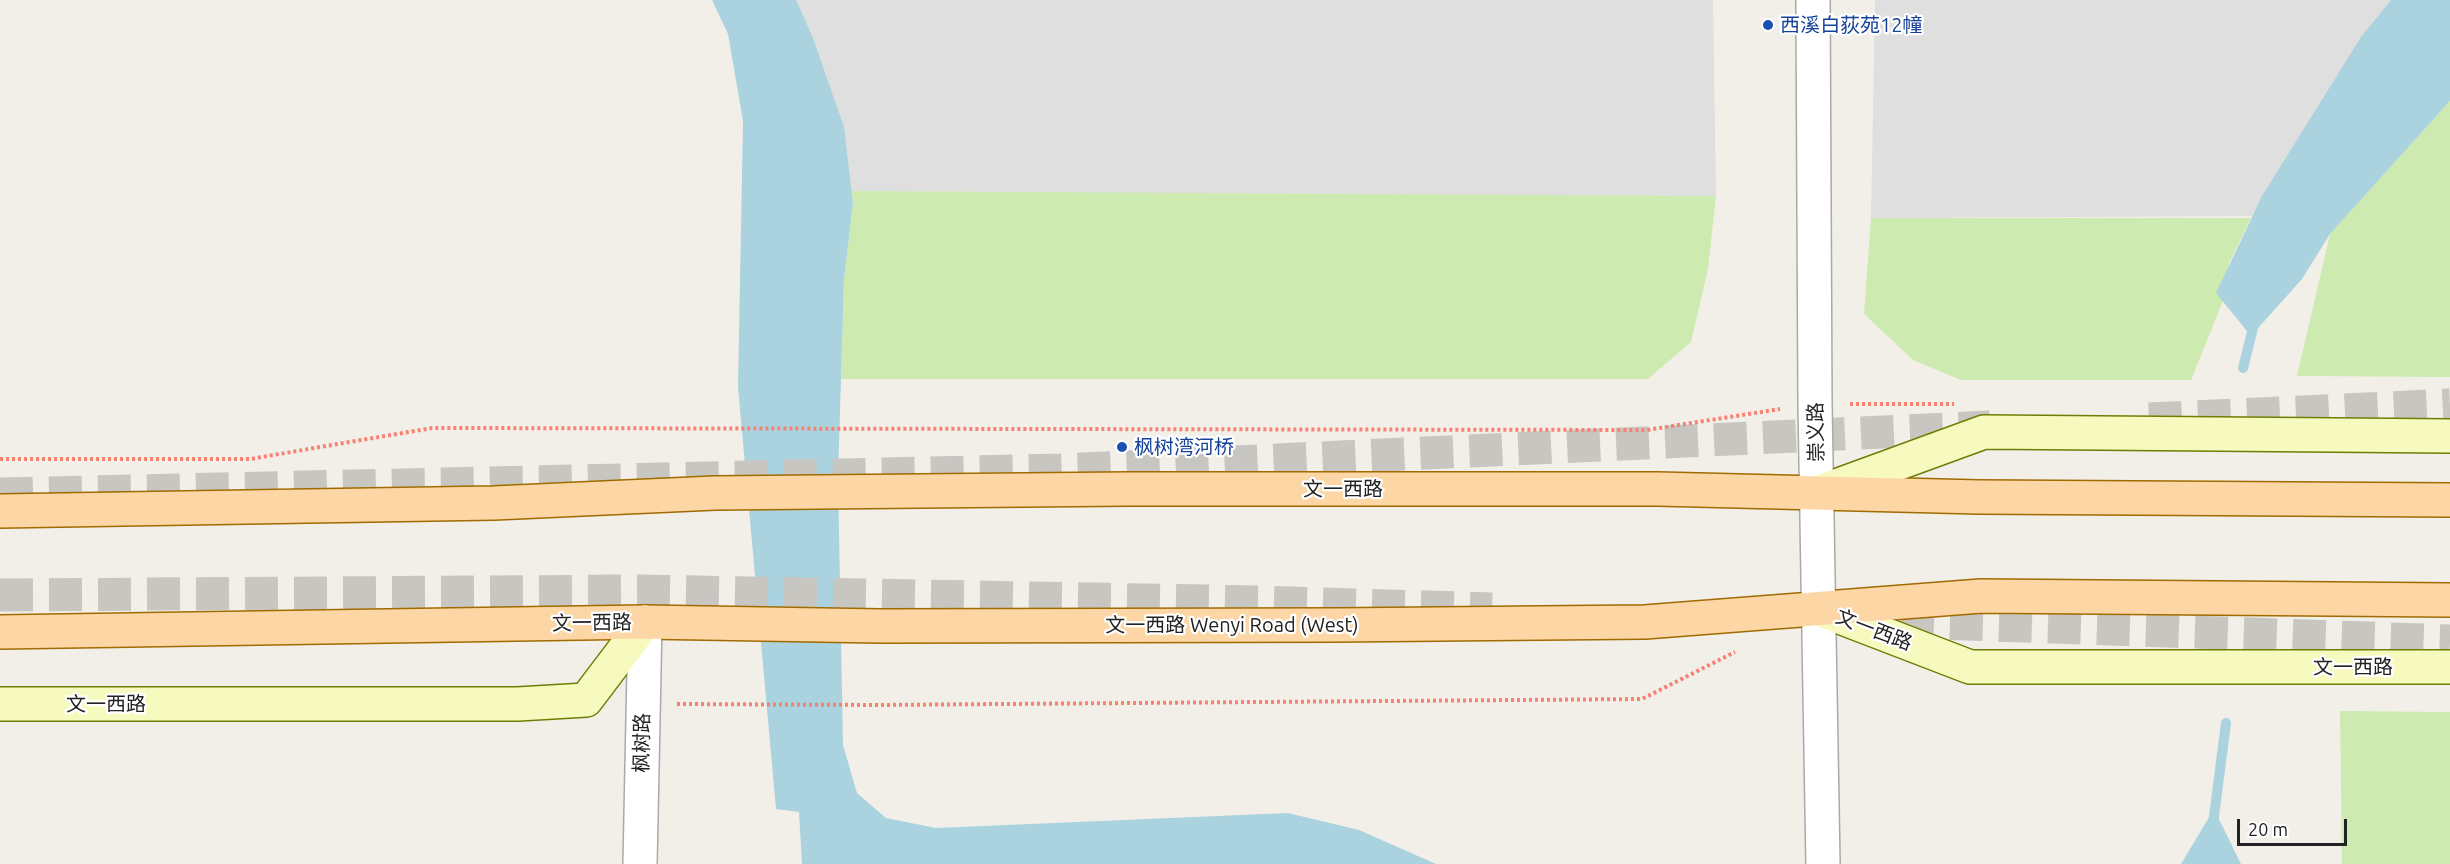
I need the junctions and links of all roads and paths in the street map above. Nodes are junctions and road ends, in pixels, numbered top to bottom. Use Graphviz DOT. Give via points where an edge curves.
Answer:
graph roads {
  1 [pos="1813,0"];
  2 [pos="1815,404"];
  3 [pos="1959,404"];
  4 [pos="2450,436"];
  5 [pos="0,459"];
  6 [pos="1816,493"];
  7 [pos="2450,500"];
  8 [pos="0,511"];
  9 [pos="2450,600"];
  10 [pos="1819,609"];
  11 [pos="645,622"];
  12 [pos="60,631"];
  13 [pos="0,632"];
  14 [pos="1735,651"];
  15 [pos="0,654"];
  16 [pos="2450,667"];
  17 [pos="0,704"];
  18 [pos="733,704"];
  19 [pos="639,864"];
  20 [pos="1823,864"];
  1 -- 2 [label="street, 崇义路"];
  2 -- 3 [label="path"];
  2 -- 5 [label="path" via="1647,430 432,429 250,459"];
  2 -- 6 [label="street, 崇义路"];
  4 -- 6 [label="main road, 文一西路" via="1984,432"];
  6 -- 7 [label="main road, 文一西路"];
  6 -- 8 [label="main road, 文一西路" via="1658,489 1127,489 715,494 494,503"];
  6 -- 10 [label="street, 崇义路"];
  9 -- 10 [label="main road, 文一西路" via="1982,596"];
  10 -- 11 [label="main road, 文一西路 Wenyi Road (West)" via="1645,622 880,626"];
  10 -- 16 [label="main road, 文一西路" via="1970,667"];
  10 -- 20 [label="street, 崇义路"];
  11 -- 12 [label="main road, 文一西路"];
  11 -- 17 [label="main road, 文一西路" via="586,700 506,704"];
  11 -- 19 [label="street, 枫树路"];
  12 -- 13 [label="main road, 文一西路"];
  12 -- 15 [label="main road"];
  14 -- 18 [label="path" via="1642,699"];
}
